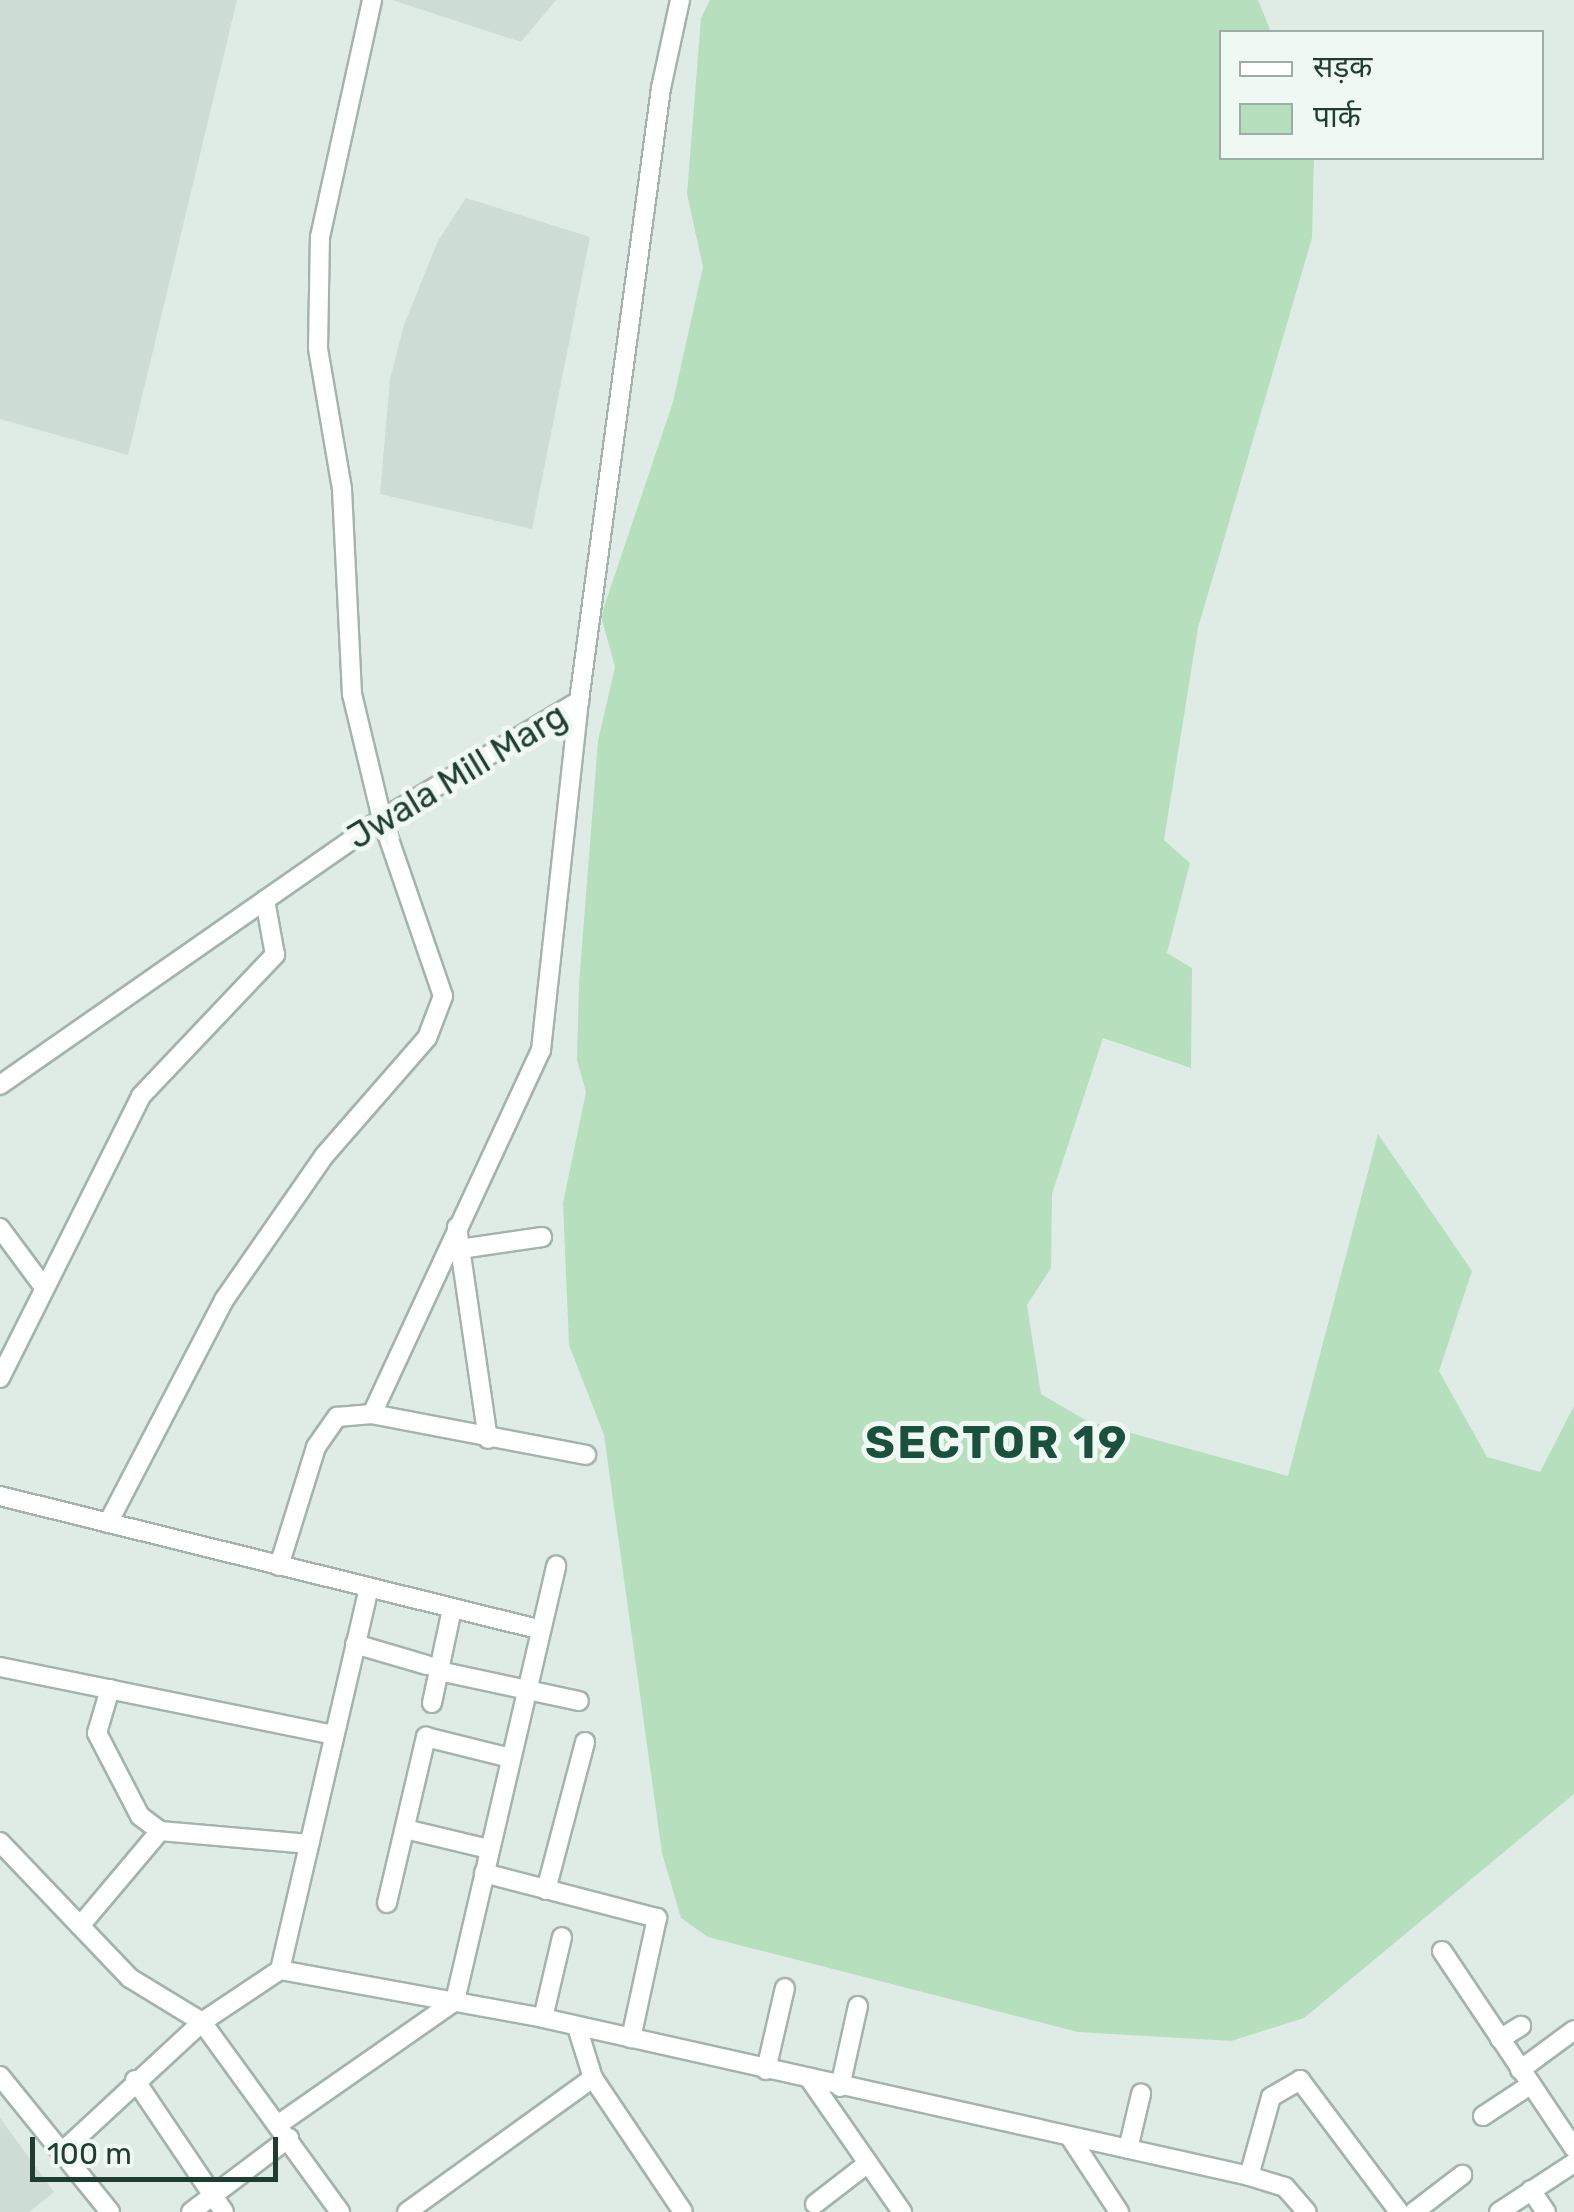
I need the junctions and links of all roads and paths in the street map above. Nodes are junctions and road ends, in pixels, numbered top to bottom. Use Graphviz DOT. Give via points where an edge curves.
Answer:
graph roads {
  1 [pos="372,0"];
  2 [pos="680,0"];
  3 [pos="579,701"];
  4 [pos="382,819"];
  5 [pos="264,900"];
  6 [pos="0,1085"];
  7 [pos="457,1226"];
  8 [pos="0,1228"];
  9 [pos="542,1238"];
  10 [pos="460,1248"];
  11 [pos="43,1286"];
  12 [pos="0,1378"];
  13 [pos="372,1414"];
  14 [pos="488,1439"];
  15 [pos="586,1455"];
  16 [pos="0,1496"];
  17 [pos="108,1523"];
  18 [pos="279,1566"];
  19 [pos="556,1566"];
  20 [pos="369,1586"];
  21 [pos="452,1609"];
  22 [pos="538,1629"];
  23 [pos="355,1644"];
  24 [pos="0,1666"];
  25 [pos="433,1668"];
  26 [pos="525,1688"];
  27 [pos="110,1689"];
  28 [pos="580,1702"];
  29 [pos="432,1703"];
  30 [pos="334,1736"];
  31 [pos="585,1742"];
  32 [pos="510,1758"];
  33 [pos="160,1830"];
  34 [pos="405,1830"];
  35 [pos="0,1842"];
  36 [pos="309,1844"];
  37 [pos="490,1849"];
  38 [pos="484,1873"];
  39 [pos="546,1890"];
  40 [pos="388,1904"];
  41 [pos="80,1926"];
  42 [pos="562,1937"];
  43 [pos="1442,1951"];
  44 [pos="280,1970"];
  45 [pos="785,1988"];
  46 [pos="455,2001"];
  47 [pos="858,2006"];
  48 [pos="542,2018"];
  49 [pos="202,2022"];
  50 [pos="1521,2026"];
  51 [pos="576,2027"];
  52 [pos="1574,2030"];
  53 [pos="632,2038"];
  54 [pos="1500,2039"];
  55 [pos="766,2070"];
  56 [pos="0,2076"];
  57 [pos="594,2078"];
  58 [pos="1525,2078"];
  59 [pos="135,2080"];
  60 [pos="811,2081"];
  61 [pos="840,2087"];
  62 [pos="1140,2094"];
  63 [pos="1484,2116"];
  64 [pos="284,2131"];
  65 [pos="1070,2137"];
  66 [pos="66,2148"];
  67 [pos="1574,2148"];
  68 [pos="1128,2149"];
  69 [pos="868,2162"];
  70 [pos="1574,2163"];
  71 [pos="1462,2175"];
  72 [pos="1249,2176"];
  73 [pos="1531,2190"];
  74 [pos="213,2196"];
  75 [pos="814,2204"];
  76 [pos="677,2210"];
  77 [pos="110,2212"];
  78 [pos="191,2212"];
  79 [pos="224,2212"];
  80 [pos="340,2212"];
  81 [pos="407,2212"];
  82 [pos="902,2212"];
  83 [pos="1120,2212"];
  84 [pos="1307,2212"];
  85 [pos="1399,2212"];
  86 [pos="1414,2212"];
  87 [pos="1499,2212"];
  88 [pos="1546,2212"];
  1 -- 4 [label="street" via="315,287 345,517 352,694"];
  2 -- 3 [label="street, Jwala Mill Marg" via="661,88"];
  3 -- 4 [label="street, Jwala Mill Marg"];
  3 -- 7 [label="street" via="541,1050"];
  4 -- 5 [label="street, Jwala Mill Marg"];
  4 -- 17 [label="street" via="440,972 439,1018 324,1156 224,1300"];
  5 -- 6 [label="street, Jwala Mill Marg"];
  5 -- 11 [label="street" via="275,954 141,1096"];
  7 -- 10 [label="street"];
  7 -- 13 [label="street"];
  8 -- 11 [label="street"];
  9 -- 10 [label="street"];
  10 -- 14 [label="street"];
  11 -- 12 [label="street"];
  13 -- 14 [label="street"];
  13 -- 18 [label="street" via="336,1417 324,1429"];
  14 -- 15 [label="street"];
  16 -- 17 [label="street"];
  17 -- 18 [label="street"];
  18 -- 20 [label="street"];
  19 -- 22 [label="street"];
  20 -- 21 [label="street"];
  20 -- 23 [label="street"];
  21 -- 22 [label="street"];
  21 -- 25 [label="street"];
  22 -- 26 [label="street"];
  23 -- 25 [label="street"];
  23 -- 30 [label="street"];
  24 -- 27 [label="street"];
  25 -- 26 [label="street"];
  25 -- 29 [label="street"];
  26 -- 28 [label="street"];
  26 -- 32 [label="street"];
  27 -- 30 [label="street"];
  27 -- 33 [label="street" via="98,1719 103,1749 128,1799"];
  30 -- 36 [label="street"];
  31 -- 39 [label="street"];
  32 -- 34 [label="street" via="426,1737"];
  32 -- 37 [label="street"];
  33 -- 36 [label="street"];
  33 -- 41 [label="street"];
  34 -- 37 [label="street"];
  34 -- 40 [label="street"];
  35 -- 41 [label="street"];
  36 -- 44 [label="street"];
  37 -- 38 [label="street"];
  38 -- 39 [label="street"];
  38 -- 46 [label="street"];
  39 -- 53 [label="street" via="657,1918"];
  41 -- 49 [label="street" via="130,1978"];
  42 -- 48 [label="street"];
  43 -- 54 [label="street"];
  44 -- 46 [label="street"];
  44 -- 49 [label="street"];
  45 -- 55 [label="street"];
  46 -- 48 [label="street"];
  46 -- 64 [label="street"];
  47 -- 61 [label="street"];
  48 -- 51 [label="street"];
  49 -- 59 [label="street"];
  49 -- 64 [label="street"];
  50 -- 54 [label="street"];
  51 -- 53 [label="street"];
  51 -- 57 [label="street"];
  52 -- 58 [label="street"];
  53 -- 55 [label="street"];
  54 -- 58 [label="street"];
  55 -- 60 [label="street"];
  56 -- 66 [label="street"];
  57 -- 76 [label="street"];
  57 -- 81 [label="street"];
  58 -- 63 [label="street"];
  58 -- 67 [label="street"];
  59 -- 66 [label="street"];
  59 -- 74 [label="street"];
  60 -- 61 [label="street"];
  60 -- 69 [label="street"];
  61 -- 65 [label="street"];
  62 -- 68 [label="street"];
  64 -- 74 [label="street"];
  64 -- 80 [label="street"];
  65 -- 68 [label="street"];
  65 -- 83 [label="street"];
  66 -- 77 [label="street"];
  68 -- 72 [label="street"];
  69 -- 75 [label="street"];
  69 -- 82 [label="street"];
  70 -- 73 [label="street"];
  71 -- 86 [label="street"];
  72 -- 84 [label="street" via="1286,2187"];
  72 -- 85 [label="street" via="1271,2097 1300,2080"];
  73 -- 87 [label="street"];
  73 -- 88 [label="street"];
  74 -- 78 [label="street"];
  74 -- 79 [label="street"];
}
